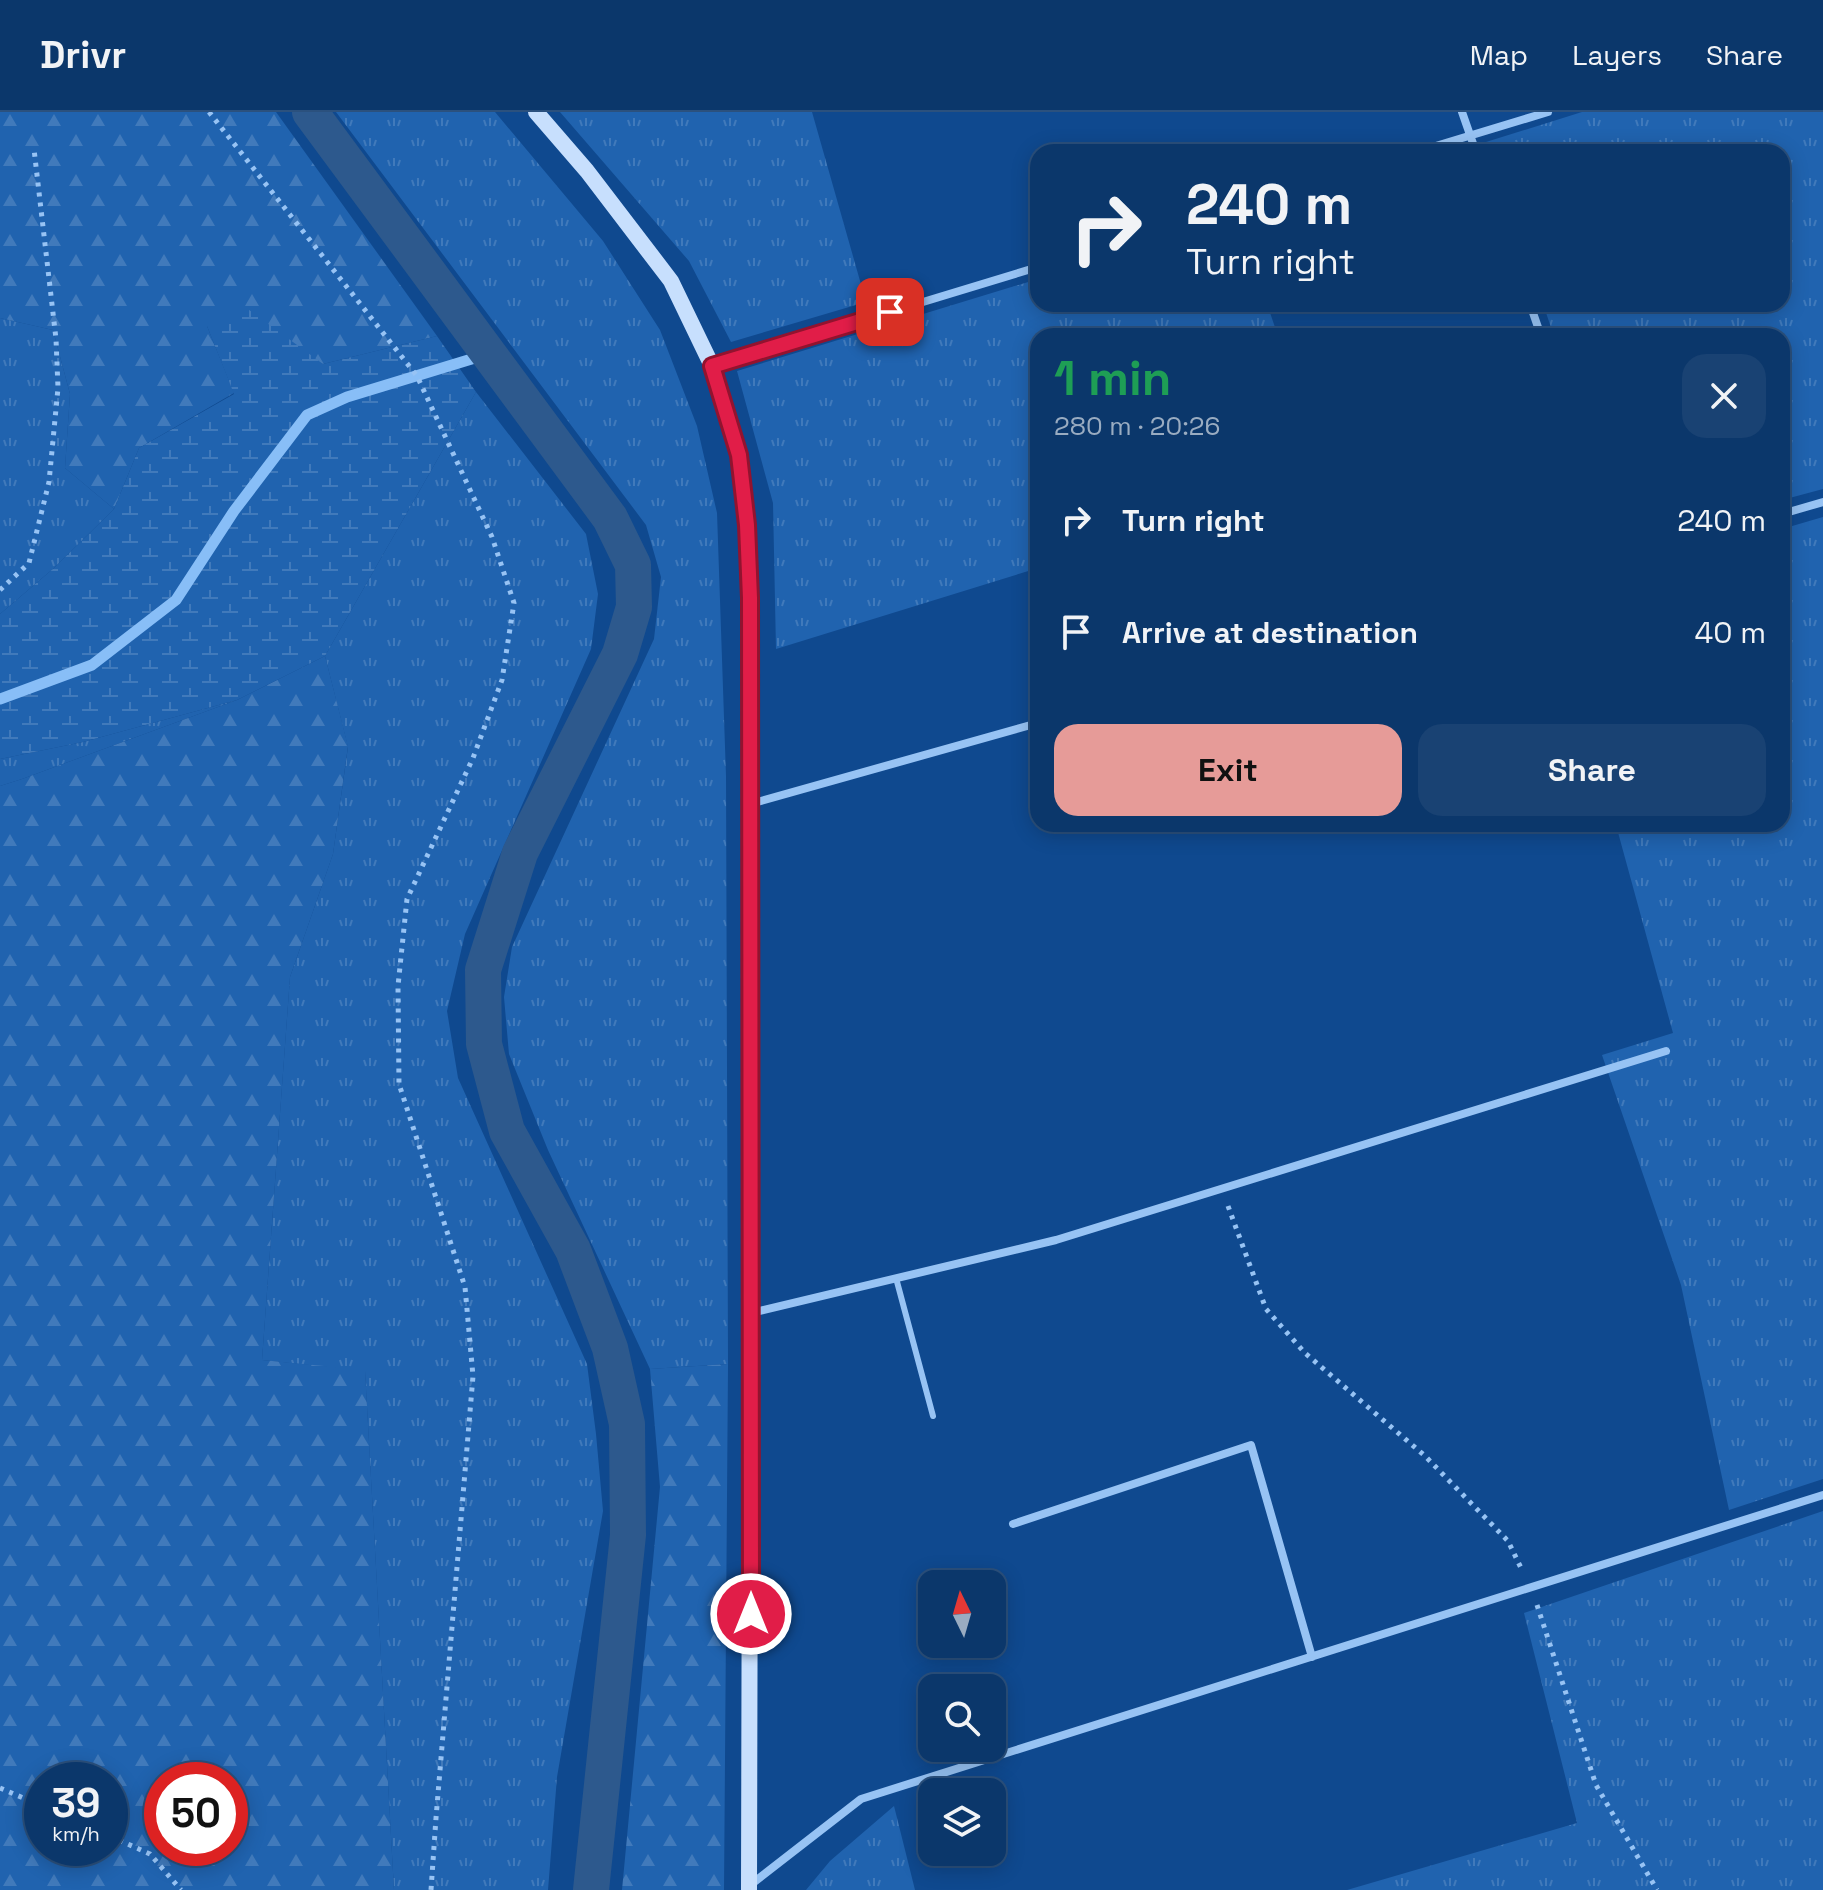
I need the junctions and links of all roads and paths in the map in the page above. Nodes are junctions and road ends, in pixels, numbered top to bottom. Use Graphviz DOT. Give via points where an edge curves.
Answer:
graph roads {
  1 [pos="209,112"];
  2 [pos="536,112"];
  3 [pos="1462,112"];
  4 [pos="1548,112"];
  5 [pos="1470,136"];
  6 [pos="1443,144"];
  7 [pos="1473,144"];
  8 [pos="34,149"];
  9 [pos="1030,269"];
  10 [pos="712,366"];
  11 [pos="1823,502"];
  12 [pos="1790,512"];
  13 [pos="0,590"];
  14 [pos="1030,725"];
  15 [pos="750,804"];
  16 [pos="1666,1051"];
  17 [pos="1221,1189"];
  18 [pos="896,1278"];
  19 [pos="751,1313"];
  20 [pos="933,1416"];
  21 [pos="1823,1495"];
  22 [pos="1013,1524"];
  23 [pos="1531,1588"];
  24 [pos="1312,1657"];
  25 [pos="0,1788"];
  26 [pos="24,1798"];
  27 [pos="128,1844"];
  28 [pos="749,1888"];
  29 [pos="181,1890"];
  30 [pos="431,1890"];
  31 [pos="1657,1890"];
  1 -- 30 [label="path" via="417,376 492,537 514,603 502,680 473,758 407,899 398,986 399,1084 465,1287 473,1376"];
  2 -- 10 [label="main road" via="671,281"];
  3 -- 5 [label="street"];
  4 -- 5 [label="street"];
  5 -- 6 [label="street"];
  5 -- 7 [label="street"];
  8 -- 13 [label="path" via="58,388 49,482 29,563"];
  9 -- 10 [label="street"];
  10 -- 15 [label="main road" via="739,455 747,525"];
  11 -- 12 [label="street"];
  14 -- 15 [label="street"];
  15 -- 19 [label="main road"];
  16 -- 17 [label="street"];
  17 -- 18 [label="street" via="1056,1240"];
  17 -- 23 [label="path" via="1266,1309 1305,1353 1425,1456 1508,1541"];
  18 -- 19 [label="street"];
  18 -- 20 [label="lane"];
  19 -- 28 [label="main road"];
  21 -- 23 [label="street"];
  22 -- 24 [label="street" via="1251,1445"];
  23 -- 24 [label="street"];
  23 -- 31 [label="path" via="1596,1785"];
  24 -- 28 [label="street" via="861,1799"];
  25 -- 26 [label="path"];
  27 -- 29 [label="path" via="150,1854"];
}
